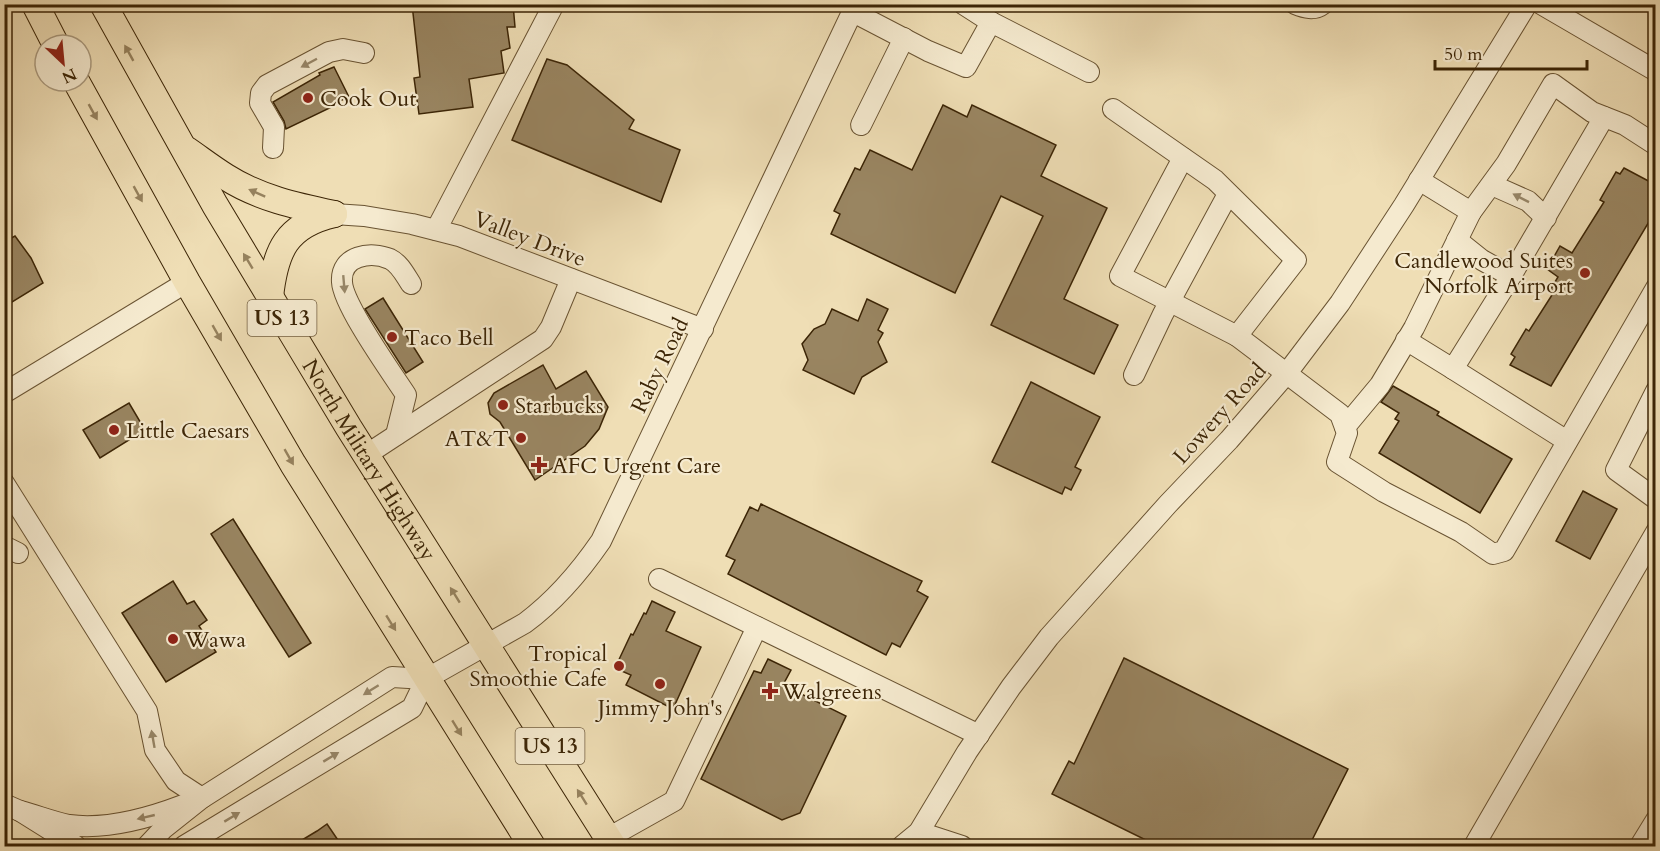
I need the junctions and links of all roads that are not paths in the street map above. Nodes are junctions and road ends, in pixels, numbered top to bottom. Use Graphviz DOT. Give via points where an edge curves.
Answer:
graph roads {
  1 [pos="35,4"];
  2 [pos="103,4"];
  3 [pos="554,4"];
  4 [pos="963,4"];
  5 [pos="1295,4"];
  6 [pos="1323,4"];
  7 [pos="1527,4"];
  8 [pos="1541,4"];
  9 [pos="855,8"];
  10 [pos="991,22"];
  11 [pos="50,33"];
  12 [pos="904,38"];
  13 [pos="364,53"];
  14 [pos="1656,71"];
  15 [pos="1089,72"];
  16 [pos="83,93"];
  17 [pos="1113,109"];
  18 [pos="1604,117"];
  19 [pos="861,125"];
  20 [pos="1656,145"];
  21 [pos="182,147"];
  22 [pos="273,148"];
  23 [pos="1183,158"];
  24 [pos="1419,180"];
  25 [pos="1492,184"];
  26 [pos="1228,194"];
  27 [pos="1471,212"];
  28 [pos="334,214"];
  29 [pos="1546,218"];
  30 [pos="436,230"];
  31 [pos="1457,240"];
  32 [pos="1511,276"];
  33 [pos="571,279"];
  34 [pos="187,282"];
  35 [pos="411,284"];
  36 [pos="1656,288"];
  37 [pos="270,297"];
  38 [pos="1171,301"];
  39 [pos="703,329"];
  40 [pos="1237,336"];
  41 [pos="1406,340"];
  42 [pos="1453,369"];
  43 [pos="1287,373"];
  44 [pos="1134,375"];
  45 [pos="1656,391"];
  46 [pos="4,393"];
  47 [pos="1345,427"];
  48 [pos="396,435"];
  49 [pos="1567,441"];
  50 [pos="366,454"];
  51 [pos="4,483"];
  52 [pos="1656,499"];
  53 [pos="1656,532"];
  54 [pos="659,579"];
  55 [pos="757,627"];
  56 [pos="486,645"];
  57 [pos="426,679"];
  58 [pos="979,735"];
  59 [pos="202,798"];
  60 [pos="12,807"];
  61 [pos="1656,820"];
  62 [pos="203,839"];
  63 [pos="918,839"];
  64 [pos="610,842"];
  65 [pos="76,846"];
  66 [pos="147,846"];
  67 [pos="184,846"];
  68 [pos="532,846"];
  69 [pos="902,846"];
  70 [pos="962,846"];
  71 [pos="1474,846"];
  72 [pos="1640,846"];
  1 -- 11 [label="main road"];
  21 -- 2 [label="main road, North Military Highway / US 13, one-way"];
  3 -- 30 [label="street"];
  4 -- 10 [label="street"];
  5 -- 6 [label="street" via="1306,9"];
  7 -- 24 [label="street, Lowery Road"];
  8 -- 14 [label="street"];
  9 -- 12 [label="street"];
  9 -- 39 [label="street, Raby Road"];
  10 -- 12 [label="street" via="966,67"];
  10 -- 15 [label="street"];
  12 -- 19 [label="street"];
  13 -- 22 [label="street, one-way" via="343,49 329,52 267,85 260,103 274,127"];
  16 -- 34 [label="main road, US 13, one-way"];
  17 -- 23 [label="street"];
  18 -- 20 [label="street"];
  18 -- 25 [label="street" via="1553,84"];
  18 -- 29 [label="street"];
  28 -- 21 [label="main road, one-way" via="262,195 227,178"];
  37 -- 21 [label="main road, North Military Highway / US 13, one-way"];
  23 -- 26 [label="street"];
  23 -- 38 [label="street" via="1120,276"];
  24 -- 27 [label="street"];
  24 -- 43 [label="street, Lowery Road" via="1340,303"];
  25 -- 27 [label="street"];
  29 -- 25 [label="street, one-way" via="1528,201"];
  26 -- 38 [label="street"];
  26 -- 40 [label="street" via="1296,260"];
  27 -- 31 [label="street"];
  28 -- 30 [label="street, Valley Drive"];
  28 -- 37 [label="main road" via="316,218 287,240 272,275"];
  29 -- 32 [label="street"];
  30 -- 33 [label="street, Valley Drive"];
  31 -- 32 [label="street"];
  31 -- 41 [label="street"];
  32 -- 42 [label="street"];
  33 -- 39 [label="street, Valley Drive"];
  33 -- 48 [label="street" via="543,339"];
  34 -- 46 [label="street"];
  34 -- 57 [label="main road, US 13, one-way" via="293,464"];
  35 -- 48 [label="street, one-way" via="400,267 374,255 360,255 346,264 341,280 351,307 406,395"];
  36 -- 49 [label="street"];
  37 -- 50 [label="main road, North Military Highway / US 13"];
  38 -- 40 [label="street"];
  38 -- 44 [label="street"];
  39 -- 56 [label="street, Raby Road" via="601,541 579,574 525,623"];
  40 -- 43 [label="street"];
  41 -- 42 [label="street"];
  41 -- 47 [label="street" via="1380,385"];
  42 -- 49 [label="street"];
  43 -- 47 [label="street" via="1340,414"];
  43 -- 58 [label="street, Lowery Road" via="1049,637"];
  45 -- 52 [label="street" via="1616,470"];
  47 -- 49 [label="street" via="1347,433 1337,462 1493,554 1504,551"];
  48 -- 50 [label="street"];
  56 -- 50 [label="main road, North Military Highway / US 13, one-way"];
  59 -- 51 [label="street, one-way" via="176,781 155,750 147,711"];
  53 -- 71 [label="street"];
  54 -- 55 [label="street"];
  55 -- 58 [label="street"];
  55 -- 64 [label="street" via="674,801"];
  56 -- 57 [label="street, Raby Road"];
  64 -- 56 [label="main road, North Military Highway / US 13, one-way"];
  57 -- 59 [label="street, one-way" via="392,677"];
  62 -- 57 [label="street, one-way" via="412,708"];
  57 -- 68 [label="main road, US 13, one-way"];
  58 -- 63 [label="street, Lowery Road"];
  59 -- 60 [label="street, one-way" via="162,813 104,825 69,825"];
  59 -- 66 [label="street"];
  60 -- 65 [label="street"];
  61 -- 72 [label="street"];
  62 -- 67 [label="street"];
  63 -- 69 [label="street, Lowery Road"];
  63 -- 70 [label="street"];
}
